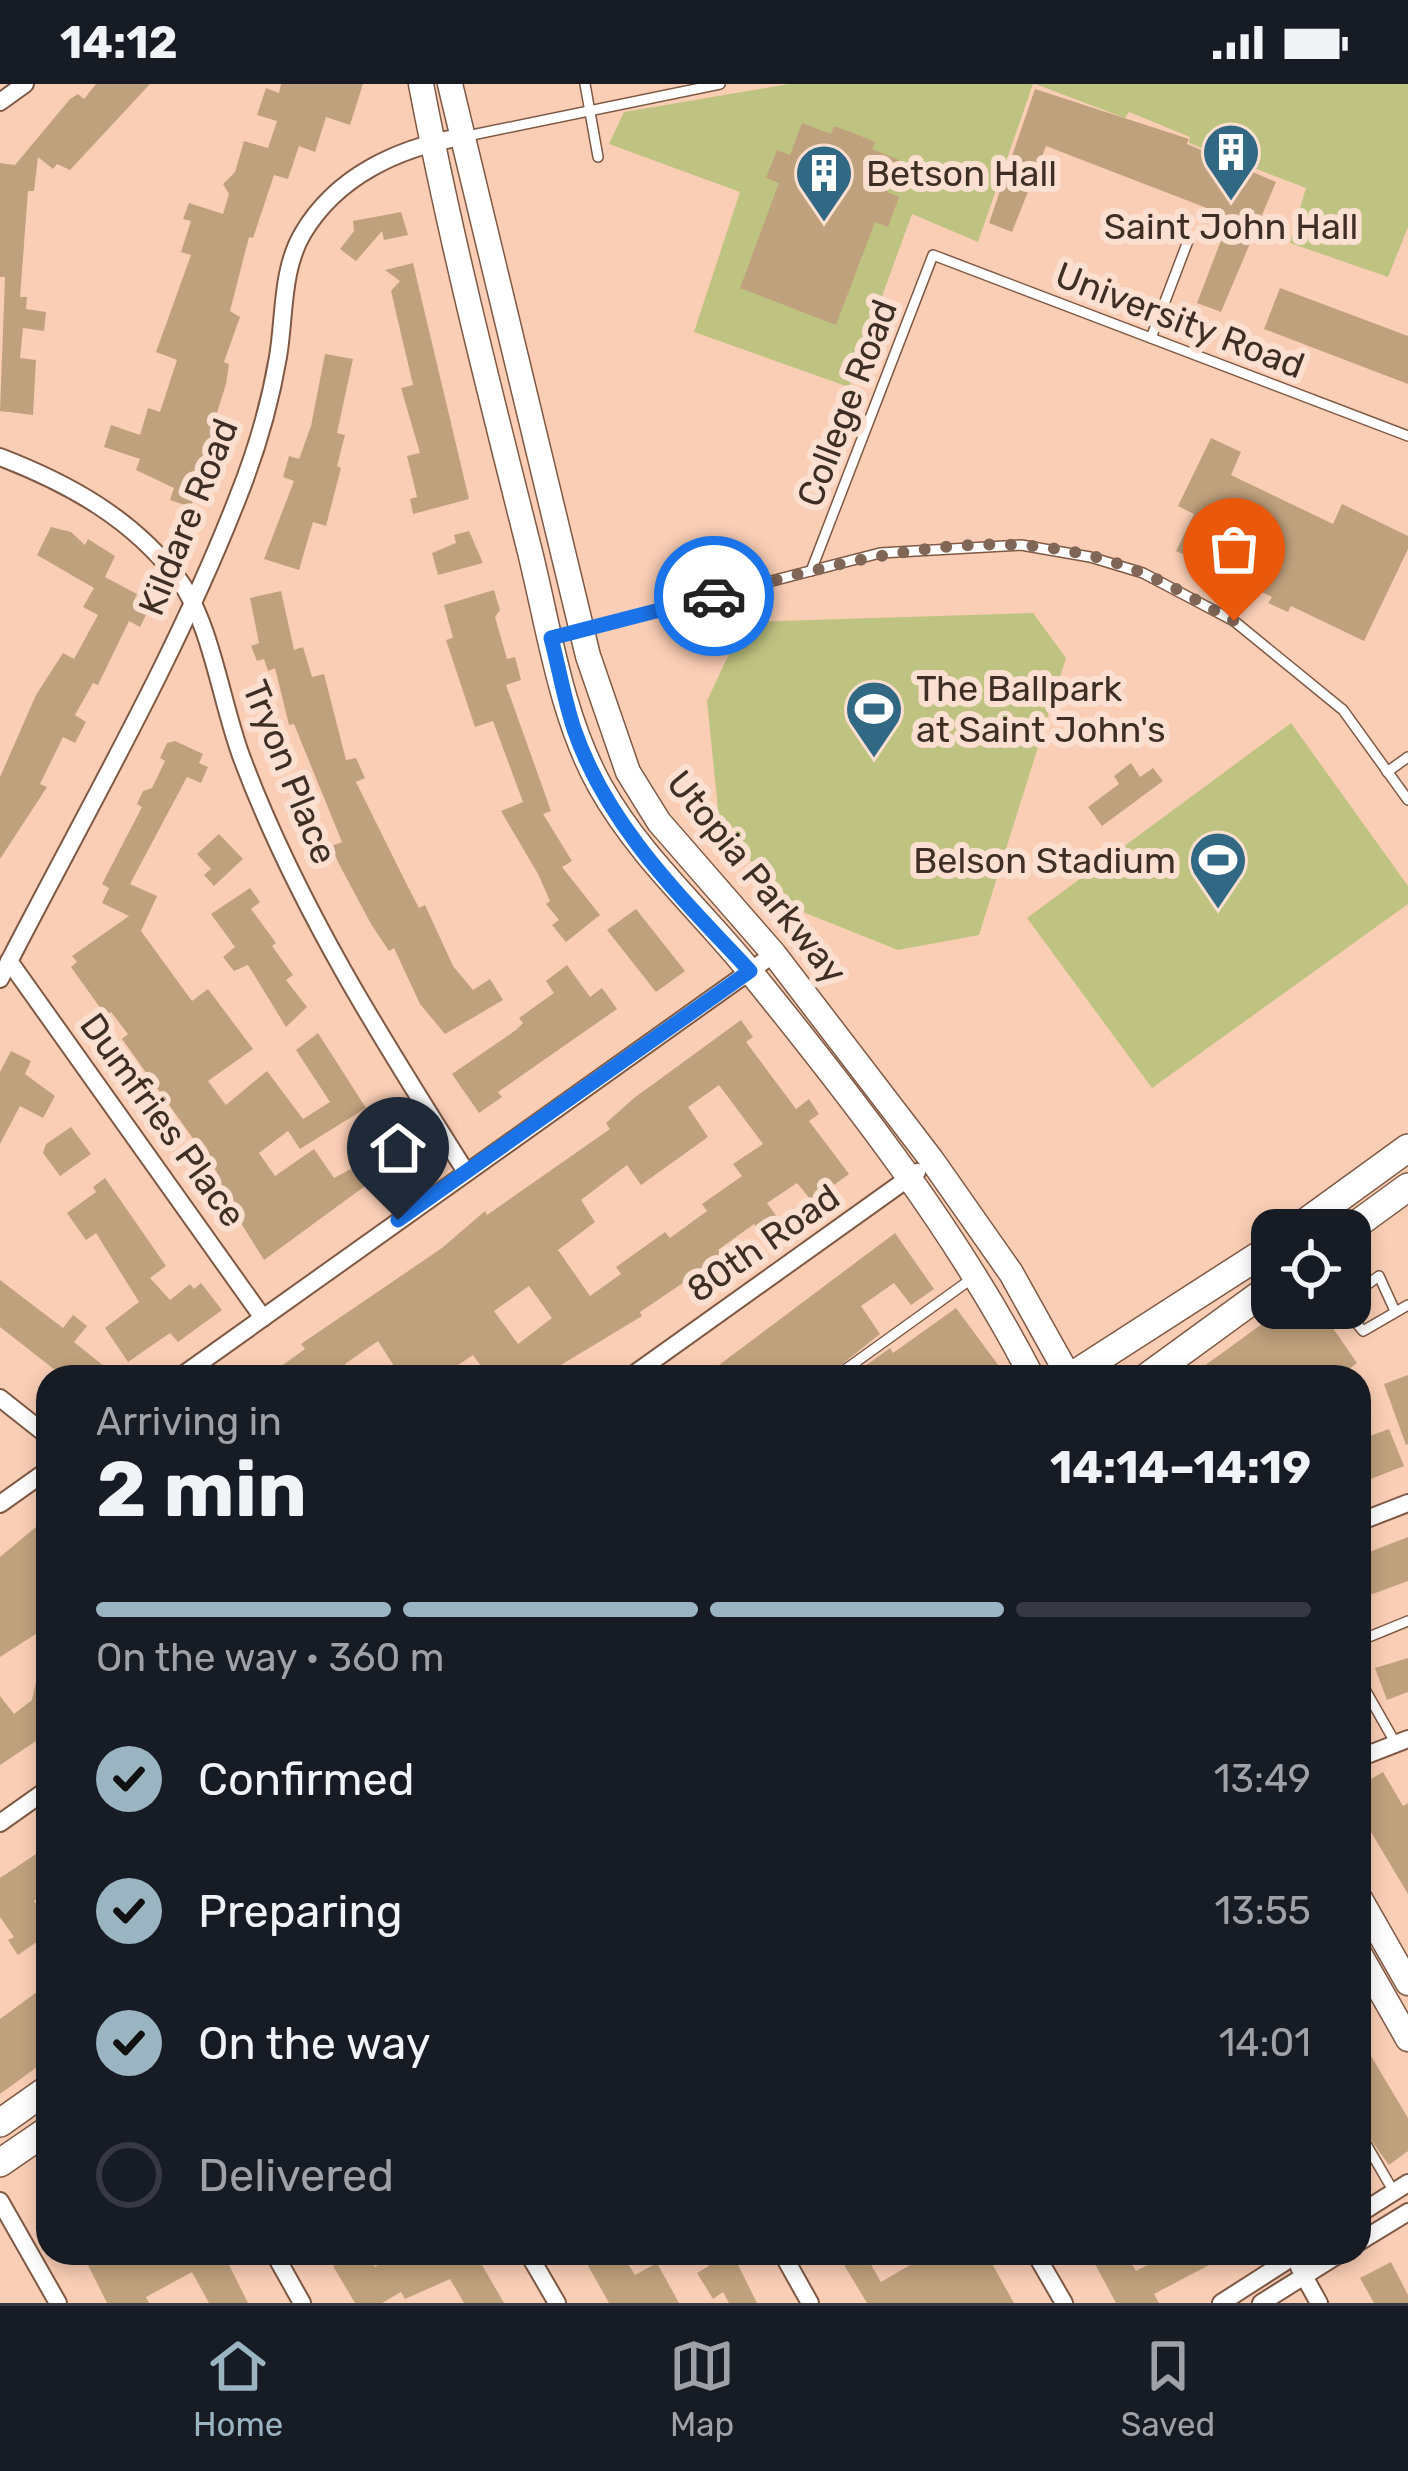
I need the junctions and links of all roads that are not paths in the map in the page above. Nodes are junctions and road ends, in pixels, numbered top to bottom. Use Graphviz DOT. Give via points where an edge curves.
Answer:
graph roads {
  1 [pos="25,84"];
  2 [pos="421,84"];
  3 [pos="450,84"];
  4 [pos="585,84"];
  5 [pos="720,84"];
  6 [pos="0,102"];
  7 [pos="590,111"];
  8 [pos="461,137"];
  9 [pos="431,142"];
  10 [pos="598,157"];
  11 [pos="1188,241"];
  12 [pos="933,255"];
  13 [pos="1151,338"];
  14 [pos="1408,436"];
  15 [pos="0,457"];
  16 [pos="811,571"];
  17 [pos="192,608"];
  18 [pos="584,630"];
  19 [pos="551,638"];
  20 [pos="1408,757"];
  21 [pos="1388,772"];
  22 [pos="1408,800"];
  23 [pos="774,954"];
  24 [pos="9,962"];
  25 [pos="750,971"];
  26 [pos="0,979"];
  27 [pos="1408,1148"];
  28 [pos="931,1159"];
  29 [pos="466,1172"];
  30 [pos="907,1181"];
  31 [pos="1406,1196"];
  32 [pos="1324,1209"];
  33 [pos="1371,1217"];
  34 [pos="1251,1260"];
  35 [pos="974,1277"];
  36 [pos="1371,1282"];
  37 [pos="1251,1301"];
  38 [pos="1408,1305"];
  39 [pos="1396,1311"];
  40 [pos="263,1318"];
  41 [pos="1371,1326"];
  42 [pos="197,1365"];
  43 [pos="647,1365"];
  44 [pos="852,1365"];
  45 [pos="1025,1365"];
  46 [pos="1062,1365"];
  47 [pos="1088,1365"];
  48 [pos="1163,1365"];
  49 [pos="0,1398"];
  50 [pos="36,1426"];
  51 [pos="36,1478"];
  52 [pos="1408,1503"];
  53 [pos="0,1504"];
  54 [pos="1371,1517"];
  55 [pos="1408,1621"];
  56 [pos="1371,1636"];
  57 [pos="1371,1696"];
  58 [pos="1402,1741"];
  59 [pos="1371,1753"];
  60 [pos="36,1798"];
  61 [pos="0,1823"];
  62 [pos="1371,1918"];
  63 [pos="1371,1974"];
  64 [pos="1408,1983"];
  65 [pos="1408,2039"];
  66 [pos="36,2098"];
  67 [pos="0,2123"];
  68 [pos="36,2138"];
  69 [pos="1371,2148"];
  70 [pos="0,2163"];
  71 [pos="1401,2187"];
  72 [pos="0,2201"];
  73 [pos="1371,2206"];
  74 [pos="1408,2212"];
  75 [pos="1371,2235"];
  76 [pos="36,2264"];
  77 [pos="36,2265"];
  78 [pos="281,2265"];
  79 [pos="535,2265"];
  80 [pos="789,2265"];
  81 [pos="1043,2265"];
  82 [pos="1278,2265"];
  83 [pos="1299,2265"];
  84 [pos="1321,2265"];
  85 [pos="1304,2275"];
  86 [pos="58,2303"];
  87 [pos="302,2303"];
  88 [pos="556,2303"];
  89 [pos="810,2303"];
  90 [pos="1064,2303"];
  91 [pos="1221,2303"];
  92 [pos="1261,2303"];
  93 [pos="1319,2303"];
  1 -- 6 [label="street"];
  2 -- 9 [label="main road, Utopia Parkway"];
  3 -- 8 [label="main road, Utopia Parkway"];
  4 -- 7 [label="lane"];
  5 -- 7 [label="lane"];
  7 -- 8 [label="lane"];
  7 -- 10 [label="lane"];
  8 -- 9 [label="street, Kildare Road"];
  8 -- 18 [label="main road, Utopia Parkway"];
  9 -- 17 [label="street, Kildare Road" via="384,158 329,197 301,236 260,430"];
  9 -- 19 [label="main road, Utopia Parkway"];
  11 -- 13 [label="lane"];
  12 -- 13 [label="lane, University Road"];
  12 -- 16 [label="lane, College Road"];
  13 -- 14 [label="lane, University Road"];
  15 -- 17 [label="street, Tryon Place" via="60,480 132,528"];
  16 -- 18 [label="lane"];
  16 -- 21 [label="lane" via="880,553 1021,545 1143,573 1234,621 1342,710"];
  17 -- 24 [label="street, Kildare Road"];
  17 -- 29 [label="street, Tryon Place" via="243,763 337,964"];
  18 -- 19 [label="lane"];
  18 -- 23 [label="main road, Utopia Parkway" via="628,772 658,822"];
  19 -- 25 [label="main road, Utopia Parkway" via="574,730 598,782 651,863"];
  20 -- 21 [label="lane"];
  21 -- 22 [label="lane"];
  23 -- 25 [label="street"];
  23 -- 28 [label="main road, Utopia Parkway"];
  24 -- 26 [label="street, Kildare Road"];
  24 -- 40 [label="street, Dumfries Place"];
  25 -- 29 [label="street"];
  25 -- 30 [label="main road, Utopia Parkway"];
  27 -- 32 [label="main road"];
  28 -- 30 [label="street, 80th Road"];
  28 -- 46 [label="main road, Utopia Parkway" via="1011,1273"];
  29 -- 40 [label="street"];
  30 -- 35 [label="main road, Utopia Parkway"];
  30 -- 43 [label="street, 80th Road"];
  31 -- 33 [label="main road"];
  34 -- 47 [label="main road"];
  35 -- 44 [label="lane"];
  35 -- 45 [label="main road, Utopia Parkway"];
  36 -- 39 [label="lane" via="1379,1276"];
  37 -- 48 [label="main road"];
  38 -- 39 [label="lane"];
  39 -- 41 [label="lane"];
  40 -- 42 [label="street"];
  49 -- 50 [label="street"];
  51 -- 53 [label="street"];
  52 -- 54 [label="street"];
  55 -- 56 [label="lane"];
  57 -- 58 [label="lane"];
  58 -- 59 [label="street"];
  60 -- 61 [label="street"];
  62 -- 64 [label="main road"];
  63 -- 65 [label="main road"];
  66 -- 67 [label="main road"];
  68 -- 70 [label="main road"];
  69 -- 71 [label="lane"];
  71 -- 73 [label="street"];
  72 -- 76 [label="street"];
  74 -- 75 [label="street"];
  77 -- 86 [label="street"];
  78 -- 87 [label="street"];
  79 -- 88 [label="street"];
  80 -- 89 [label="street"];
  81 -- 90 [label="street"];
  82 -- 91 [label="street"];
  83 -- 85 [label="street"];
  84 -- 85 [label="street"];
  85 -- 92 [label="street"];
  85 -- 93 [label="street"];
}
